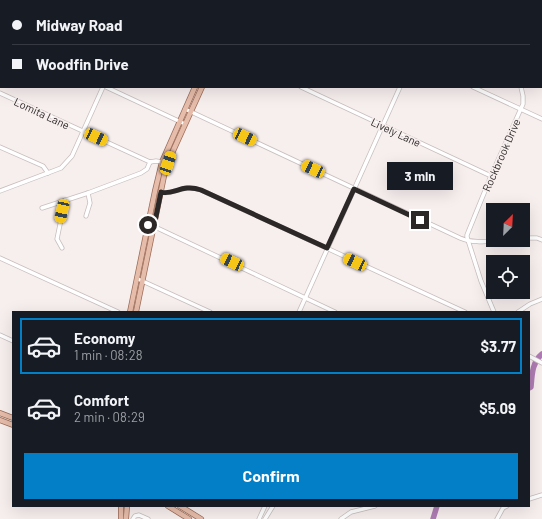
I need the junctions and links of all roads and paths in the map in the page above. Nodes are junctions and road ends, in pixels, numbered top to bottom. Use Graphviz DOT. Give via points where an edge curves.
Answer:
graph roads {
  1 [pos="103,88"];
  2 [pos="108,88"];
  3 [pos="195,88"];
  4 [pos="201,88"];
  5 [pos="303,88"];
  6 [pos="400,88"];
  7 [pos="476,88"];
  8 [pos="521,88"];
  9 [pos="0,93"];
  10 [pos="521,109"];
  11 [pos="188,110"];
  12 [pos="542,119"];
  13 [pos="182,123"];
  14 [pos="383,125"];
  15 [pos="83,131"];
  16 [pos="0,147"];
  17 [pos="150,162"];
  18 [pos="162,162"];
  19 [pos="168,163"];
  20 [pos="48,173"];
  21 [pos="491,176"];
  22 [pos="354,189"];
  23 [pos="0,191"];
  24 [pos="155,191"];
  25 [pos="161,192"];
  26 [pos="88,193"];
  27 [pos="65,200"];
  28 [pos="42,208"];
  29 [pos="86,216"];
  30 [pos="148,225"];
  31 [pos="154,226"];
  32 [pos="530,238"];
  33 [pos="542,240"];
  34 [pos="486,241"];
  35 [pos="468,242"];
  36 [pos="62,248"];
  37 [pos="327,248"];
  38 [pos="0,258"];
  39 [pos="138,279"];
  40 [pos="143,281"];
  41 [pos="305,298"];
  42 [pos="542,298"];
  43 [pos="116,311"];
  44 [pos="130,311"];
  45 [pos="136,311"];
  46 [pos="208,311"];
  47 [pos="299,311"];
  48 [pos="333,311"];
  49 [pos="463,311"];
  50 [pos="494,311"];
  51 [pos="520,311"];
  52 [pos="0,335"];
  53 [pos="12,341"];
  54 [pos="530,357"];
  55 [pos="542,363"];
  56 [pos="0,413"];
  57 [pos="12,418"];
  58 [pos="0,420"];
  59 [pos="12,425"];
  60 [pos="542,495"];
  61 [pos="530,499"];
  62 [pos="121,507"];
  63 [pos="126,507"];
  64 [pos="170,507"];
  65 [pos="182,507"];
  66 [pos="265,507"];
  67 [pos="272,507"];
  68 [pos="371,507"];
  69 [pos="505,507"];
  70 [pos="121,519"];
  71 [pos="126,519"];
  72 [pos="133,519"];
  73 [pos="148,519"];
  74 [pos="188,519"];
  75 [pos="201,519"];
  76 [pos="259,519"];
  77 [pos="265,519"];
  78 [pos="341,519"];
  79 [pos="497,519"];
  1 -- 15 [label="street"];
  2 -- 13 [label="street"];
  3 -- 11 [label="main road"];
  4 -- 11 [label="main road"];
  5 -- 14 [label="street, Lively Lane"];
  6 -- 14 [label="street"];
  7 -- 10 [label="street"];
  8 -- 10 [label="street, Rockbrook Drive" via="524,100"];
  9 -- 15 [label="street, Lomita Lane"];
  10 -- 12 [label="street"];
  10 -- 21 [label="street, Rockbrook Drive"];
  11 -- 13 [label="main road"];
  11 -- 22 [label="street"];
  13 -- 18 [label="main road"];
  13 -- 19 [label="main road"];
  14 -- 21 [label="street, Lively Lane"];
  14 -- 22 [label="street"];
  15 -- 17 [label="street, Lomita Lane"];
  15 -- 20 [label="street" via="72,156 61,168"];
  16 -- 20 [label="street" via="43,166"];
  17 -- 18 [label="street"];
  17 -- 26 [label="street" via="147,169 141,173"];
  18 -- 19 [label="street"];
  18 -- 24 [label="main road"];
  19 -- 25 [label="main road"];
  20 -- 23 [label="street"];
  21 -- 35 [label="street, Rockbrook Drive" via="467,235"];
  22 -- 35 [label="street"];
  22 -- 37 [label="street"];
  24 -- 25 [label="street"];
  24 -- 30 [label="main road"];
  25 -- 31 [label="main road"];
  25 -- 37 [label="street" via="195,188"];
  26 -- 27 [label="street"];
  26 -- 29 [label="street" via="90,203"];
  27 -- 28 [label="street"];
  27 -- 36 [label="street" via="57,239"];
  30 -- 31 [label="street"];
  30 -- 39 [label="main road"];
  31 -- 40 [label="main road"];
  31 -- 41 [label="street"];
  32 -- 33 [label="street"];
  34 -- 35 [label="street"];
  35 -- 50 [label="street, Rockbrook Drive"];
  37 -- 41 [label="street"];
  37 -- 49 [label="street"];
  38 -- 43 [label="street"];
  39 -- 40 [label="street"];
  39 -- 44 [label="main road"];
  40 -- 45 [label="main road"];
  40 -- 46 [label="street"];
  41 -- 47 [label="street"];
  41 -- 48 [label="street"];
  42 -- 51 [label="street"];
  52 -- 53 [label="street"];
  54 -- 55 [label="street"];
  56 -- 57 [label="main road"];
  58 -- 59 [label="main road"];
  60 -- 61 [label="street"];
  62 -- 70 [label="main road"];
  63 -- 71 [label="main road"];
  64 -- 74 [label="main road"];
  65 -- 75 [label="main road"];
  66 -- 76 [label="street"];
  67 -- 77 [label="street"];
  68 -- 78 [label="street" via="351,512"];
  69 -- 79 [label="street"];
  72 -- 73 [label="street" via="139,515"];
}
